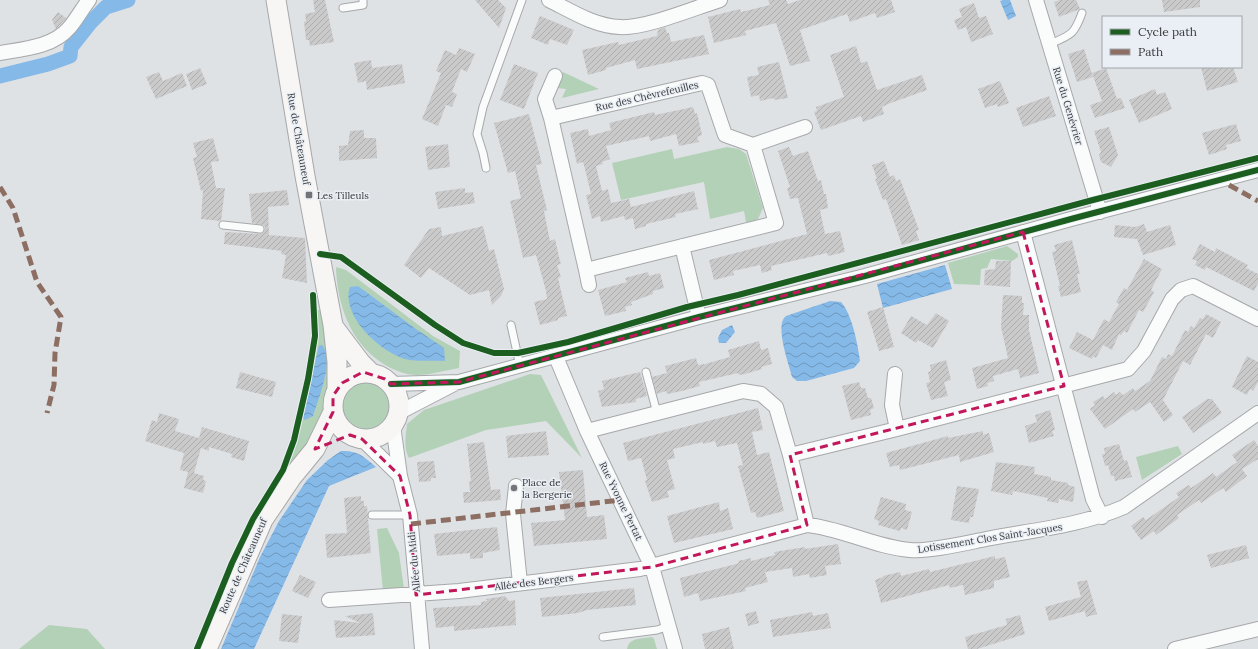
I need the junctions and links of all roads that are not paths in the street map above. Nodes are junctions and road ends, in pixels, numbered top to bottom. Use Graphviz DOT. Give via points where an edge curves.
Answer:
graph roads {
  1 [pos="89,0"];
  2 [pos="276,0"];
  3 [pos="363,0"];
  4 [pos="522,0"];
  5 [pos="549,0"];
  6 [pos="720,0"];
  7 [pos="1036,0"];
  8 [pos="344,8"];
  9 [pos="1082,13"];
  10 [pos="1050,44"];
  11 [pos="0,53"];
  12 [pos="555,76"];
  13 [pos="551,118"];
  14 [pos="805,126"];
  15 [pos="754,145"];
  16 [pos="486,168"];
  17 [pos="1258,170"];
  18 [pos="1100,212"];
  19 [pos="223,225"];
  20 [pos="260,229"];
  21 [pos="1024,232"];
  22 [pos="682,246"];
  23 [pos="586,270"];
  24 [pos="589,285"];
  25 [pos="698,317"];
  26 [pos="1258,319"];
  27 [pos="333,324"];
  28 [pos="511,325"];
  29 [pos="556,357"];
  30 [pos="520,366"];
  31 [pos="646,372"];
  32 [pos="372,373"];
  33 [pos="895,374"];
  34 [pos="459,382"];
  35 [pos="391,384"];
  36 [pos="1064,386"];
  37 [pos="337,389"];
  38 [pos="333,412"];
  39 [pos="657,413"];
  40 [pos="1258,413"];
  41 [pos="395,419"];
  42 [pos="897,429"];
  43 [pos="587,431"];
  44 [pos="356,437"];
  45 [pos="316,449"];
  46 [pos="790,455"];
  47 [pos="400,476"];
  48 [pos="516,486"];
  49 [pos="372,515"];
  50 [pos="410,515"];
  51 [pos="1102,517"];
  52 [pos="807,525"];
  53 [pos="652,567"];
  54 [pos="520,583"];
  55 [pos="416,595"];
  56 [pos="330,600"];
  57 [pos="669,626"];
  58 [pos="1258,629"];
  59 [pos="603,637"];
  60 [pos="207,649"];
  61 [pos="422,649"];
  62 [pos="675,649"];
  63 [pos="1175,649"];
  1 -- 11 [label="street" via="60,37 46,43"];
  2 -- 27 [label="main road, Rue de Châteauneuf"];
  3 -- 8 [label="lane" via="363,5"];
  4 -- 16 [label="lane" via="483,107 477,134"];
  5 -- 6 [label="street" via="583,18 619,27 636,26"];
  7 -- 10 [label="street, Rue du Genévrier"];
  9 -- 10 [label="lane" via="1076,30"];
  10 -- 18 [label="street, Rue du Genévrier"];
  12 -- 13 [label="street" via="545,99"];
  13 -- 15 [label="street, Rue des Chèvrefeuilles" via="702,83 708,85 725,135"];
  13 -- 23 [label="street"];
  14 -- 15 [label="street"];
  15 -- 22 [label="street" via="776,223"];
  17 -- 18 [label="street"];
  18 -- 21 [label="street"];
  19 -- 20 [label="lane"];
  21 -- 25 [label="street" via="866,276"];
  21 -- 36 [label="street"];
  22 -- 23 [label="street"];
  22 -- 25 [label="street"];
  23 -- 24 [label="street"];
  25 -- 29 [label="street"];
  26 -- 36 [label="street" via="1193,286 1181,290 1172,299 1144,352 1128,369"];
  27 -- 32 [label="main road, Rue de Châteauneuf" via="361,363"];
  27 -- 37 [label="main road, Rue de Châteauneuf"];
  28 -- 30 [label="lane"];
  29 -- 30 [label="street"];
  29 -- 43 [label="street, Rue Yvonne Pertat"];
  30 -- 34 [label="street"];
  31 -- 39 [label="lane"];
  32 -- 35 [label="main road"];
  32 -- 37 [label="main road" via="363,372 348,378"];
  33 -- 42 [label="street" via="892,405"];
  34 -- 35 [label="street"];
  34 -- 41 [label="street"];
  35 -- 41 [label="main road" via="398,398"];
  36 -- 42 [label="street"];
  36 -- 51 [label="street" via="1093,499"];
  37 -- 38 [label="main road"];
  38 -- 44 [label="main road" via="342,429"];
  38 -- 45 [label="main road, Route de Châteauneuf"];
  39 -- 43 [label="street"];
  39 -- 46 [label="street" via="743,391 761,394 776,407"];
  40 -- 51 [label="street, Lotissement Clos Saint-Jacques" via="1124,507"];
  41 -- 44 [label="main road" via="388,430 376,437"];
  41 -- 47 [label="street, Allée du Midi"];
  42 -- 46 [label="street"];
  43 -- 53 [label="street, Rue Yvonne Pertat"];
  44 -- 45 [label="main road, Route de Châteauneuf"];
  44 -- 47 [label="street"];
  45 -- 60 [label="main road, Route de Châteauneuf" via="292,477 263,520"];
  46 -- 52 [label="street"];
  47 -- 50 [label="street, Allée du Midi"];
  48 -- 54 [label="street" via="512,514"];
  49 -- 50 [label="lane"];
  50 -- 55 [label="street, Allée du Midi"];
  51 -- 52 [label="street, Lotissement Clos Saint-Jacques" via="1076,524 912,551 877,545 822,526"];
  52 -- 53 [label="street, Allée des Bergers"];
  53 -- 54 [label="street, Allée des Bergers"];
  53 -- 57 [label="street, Rue Yvonne Pertat"];
  54 -- 55 [label="street, Allée des Bergers"];
  55 -- 56 [label="street, Allée des Bergers"];
  55 -- 61 [label="street, Allée du Midi"];
  57 -- 59 [label="lane"];
  57 -- 62 [label="street, Rue Yvonne Pertat"];
  58 -- 63 [label="street"];
}
